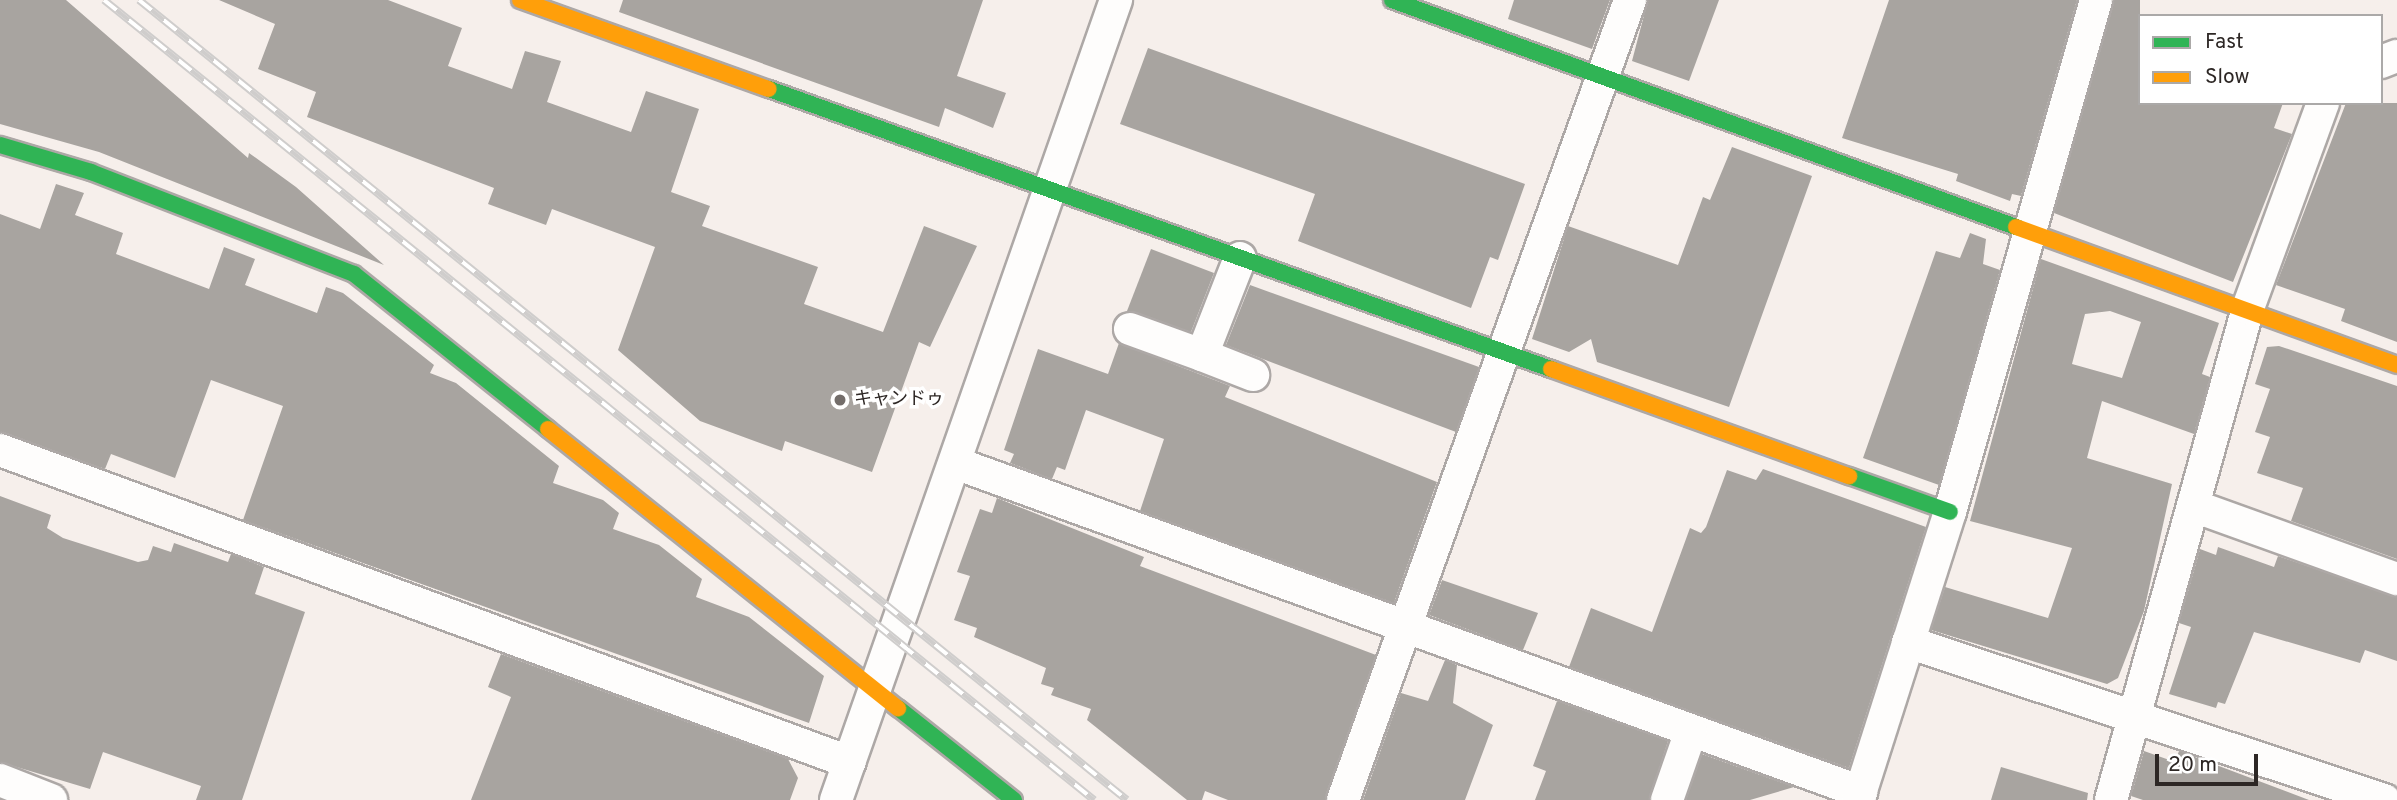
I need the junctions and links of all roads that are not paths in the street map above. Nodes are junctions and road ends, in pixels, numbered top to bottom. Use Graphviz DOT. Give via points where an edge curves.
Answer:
graph roads {
  1 [pos="520,0"];
  2 [pos="1116,0"];
  3 [pos="1392,0"];
  4 [pos="1630,0"];
  5 [pos="2096,0"];
  6 [pos="1602,77"];
  7 [pos="2322,105"];
  8 [pos="0,145"];
  9 [pos="1053,190"];
  10 [pos="2029,228"];
  11 [pos="1240,258"];
  12 [pos="2248,307"];
  13 [pos="1130,328"];
  14 [pos="1506,354"];
  15 [pos="1202,355"];
  16 [pos="2397,365"];
  17 [pos="1253,375"];
  18 [pos="0,450"];
  19 [pos="958,464"];
  20 [pos="2194,506"];
  21 [pos="1950,512"];
  22 [pos="2397,579"];
  23 [pos="1405,628"];
  24 [pos="1908,642"];
  25 [pos="876,688"];
  26 [pos="2137,714"];
  27 [pos="1691,731"];
  28 [pos="849,762"];
  29 [pos="0,780"];
  30 [pos="1859,796"];
  31 [pos="51,800"];
  32 [pos="836,800"];
  33 [pos="1014,800"];
  34 [pos="1343,800"];
  35 [pos="1667,800"];
  36 [pos="2111,800"];
  37 [pos="2384,800"];
  1 -- 9 [label="street"];
  2 -- 9 [label="street"];
  3 -- 6 [label="street"];
  4 -- 6 [label="street"];
  5 -- 10 [label="street"];
  6 -- 10 [label="street"];
  6 -- 14 [label="street"];
  7 -- 12 [label="street"];
  8 -- 25 [label="street" via="91,172 354,274"];
  9 -- 11 [label="street"];
  9 -- 19 [label="street"];
  10 -- 12 [label="street"];
  10 -- 21 [label="street"];
  11 -- 14 [label="street"];
  11 -- 15 [label="street"];
  12 -- 16 [label="street"];
  12 -- 20 [label="street"];
  13 -- 15 [label="street"];
  14 -- 21 [label="street"];
  14 -- 23 [label="street"];
  15 -- 17 [label="street"];
  18 -- 28 [label="street"];
  19 -- 23 [label="street"];
  19 -- 25 [label="street"];
  20 -- 22 [label="street"];
  20 -- 26 [label="street"];
  21 -- 24 [label="street"];
  23 -- 27 [label="street"];
  23 -- 34 [label="street"];
  24 -- 26 [label="street"];
  24 -- 30 [label="street"];
  25 -- 28 [label="street"];
  25 -- 33 [label="street"];
  26 -- 36 [label="street"];
  26 -- 37 [label="street"];
  27 -- 30 [label="street"];
  27 -- 35 [label="street"];
  28 -- 32 [label="street"];
  29 -- 31 [label="street"];
}
